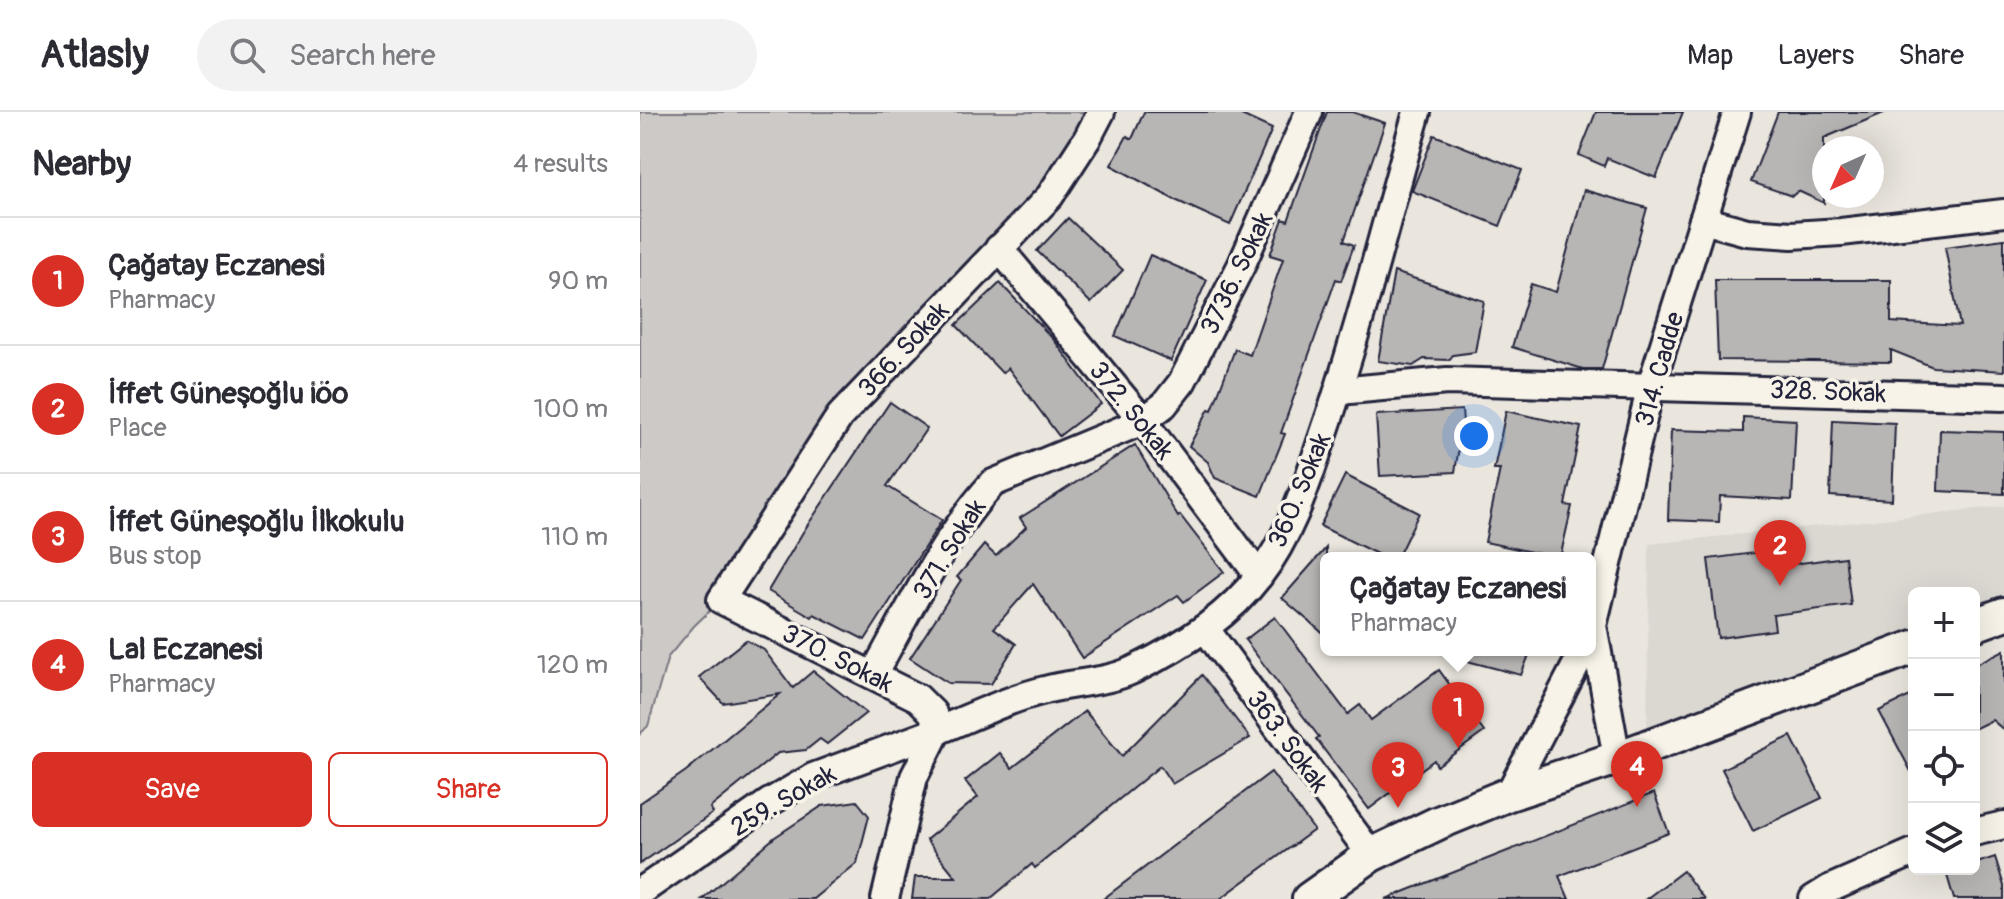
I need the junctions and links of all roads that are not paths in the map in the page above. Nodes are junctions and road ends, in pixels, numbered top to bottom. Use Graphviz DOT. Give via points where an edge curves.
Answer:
graph roads {
  1 [pos="1101,112"];
  2 [pos="1309,112"];
  3 [pos="1417,112"];
  4 [pos="1737,112"];
  5 [pos="2004,213"];
  6 [pos="1703,220"];
  7 [pos="999,248"];
  8 [pos="1651,386"];
  9 [pos="1339,391"];
  10 [pos="2004,397"];
  11 [pos="1143,421"];
  12 [pos="1259,576"];
  13 [pos="721,600"];
  14 [pos="1596,610"];
  15 [pos="2004,614"];
  16 [pos="1980,623"];
  17 [pos="1205,628"];
  18 [pos="1908,649"];
  19 [pos="1580,656"];
  20 [pos="1593,656"];
  21 [pos="873,675"];
  22 [pos="937,731"];
  23 [pos="1617,758"];
  24 [pos="1509,794"];
  25 [pos="2004,825"];
  26 [pos="1980,831"];
  27 [pos="1371,855"];
  28 [pos="1908,855"];
  29 [pos="640,892"];
  30 [pos="885,899"];
  31 [pos="1309,899"];
  32 [pos="1813,899"];
  1 -- 7 [label="street, 366. Sokak" via="1050,196"];
  2 -- 11 [label="street, 3736. Sokak" via="1182,382"];
  3 -- 9 [label="street, 360. Sokak"];
  4 -- 6 [label="street, 314. Cadde"];
  5 -- 6 [label="street" via="1792,235 1747,232"];
  6 -- 8 [label="street, 314. Cadde"];
  7 -- 11 [label="street, 372. Sokak"];
  7 -- 13 [label="street, 366. Sokak" via="840,416"];
  8 -- 9 [label="street, 328. Sokak" via="1447,381"];
  8 -- 10 [label="street, 328. Sokak"];
  8 -- 14 [label="street, 314. Cadde"];
  9 -- 12 [label="street, 360. Sokak" via="1301,499"];
  11 -- 12 [label="street, 372. Sokak"];
  11 -- 21 [label="street, 371. Sokak" via="993,483 943,552"];
  12 -- 17 [label="street, 360. Sokak"];
  13 -- 21 [label="street, 370. Sokak"];
  15 -- 16 [label="street"];
  17 -- 22 [label="street, 360. Sokak" via="1133,670 1044,690"];
  17 -- 27 [label="street, 363. Sokak"];
  18 -- 23 [label="street"];
  19 -- 24 [label="street"];
  20 -- 23 [label="street"];
  21 -- 22 [label="street, 370. Sokak" via="918,698 933,713"];
  22 -- 29 [label="street, 259. Sokak" via="813,777"];
  22 -- 30 [label="street" via="914,777"];
  23 -- 24 [label="street"];
  24 -- 27 [label="street"];
  25 -- 26 [label="street"];
  27 -- 31 [label="street"];
  28 -- 32 [label="street"];
}
